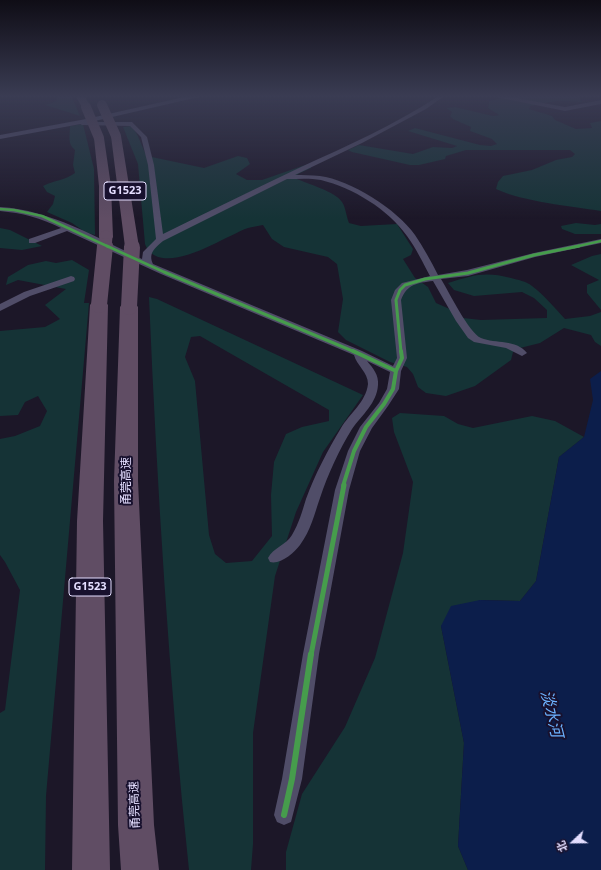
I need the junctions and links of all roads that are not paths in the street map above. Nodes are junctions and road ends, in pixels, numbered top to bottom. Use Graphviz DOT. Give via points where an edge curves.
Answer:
graph roads {
  1 [pos="99,138"];
  2 [pos="116,138"];
  3 [pos="144,138"];
  4 [pos="368,138"];
  5 [pos="286,177"];
  6 [pos="0,208"];
  7 [pos="67,228"];
  8 [pos="160,239"];
  9 [pos="601,241"];
  10 [pos="32,242"];
  11 [pos="149,265"];
  12 [pos="435,278"];
  13 [pos="71,279"];
  14 [pos="0,308"];
  15 [pos="358,353"];
  16 [pos="522,353"];
  17 [pos="396,371"];
  18 [pos="275,558"];
  19 [pos="284,815"];
  20 [pos="91,870"];
  21 [pos="140,870"];
  1 -- 20 [label="highway, G1523, bridge" via="105,186 106,237 99,305 90,521"];
  2 -- 21 [label="highway, 甬莞高速 / G1523, bridge" via="132,247 126,481 135,817"];
  3 -- 8 [label="street" via="151,165"];
  4 -- 5 [label="street"];
  5 -- 8 [label="street"];
  5 -- 12 [label="street" via="328,180 379,204 411,235"];
  6 -- 7 [label="street" via="42,216"];
  7 -- 10 [label="street"];
  7 -- 11 [label="street"];
  8 -- 11 [label="street" via="147,252"];
  9 -- 12 [label="street" via="534,255 468,273"];
  11 -- 15 [label="street"];
  12 -- 16 [label="street" via="472,336 478,340 509,346"];
  12 -- 17 [label="street" via="405,285 400,290 396,300 402,358"];
  13 -- 14 [label="street" via="27,294"];
  15 -- 17 [label="street"];
  15 -- 18 [label="street" via="373,378 368,401 348,428 328,463 305,525 294,542"];
  17 -- 19 [label="street" via="392,389 366,427 354,451 342,490 310,654 292,779"];
}
